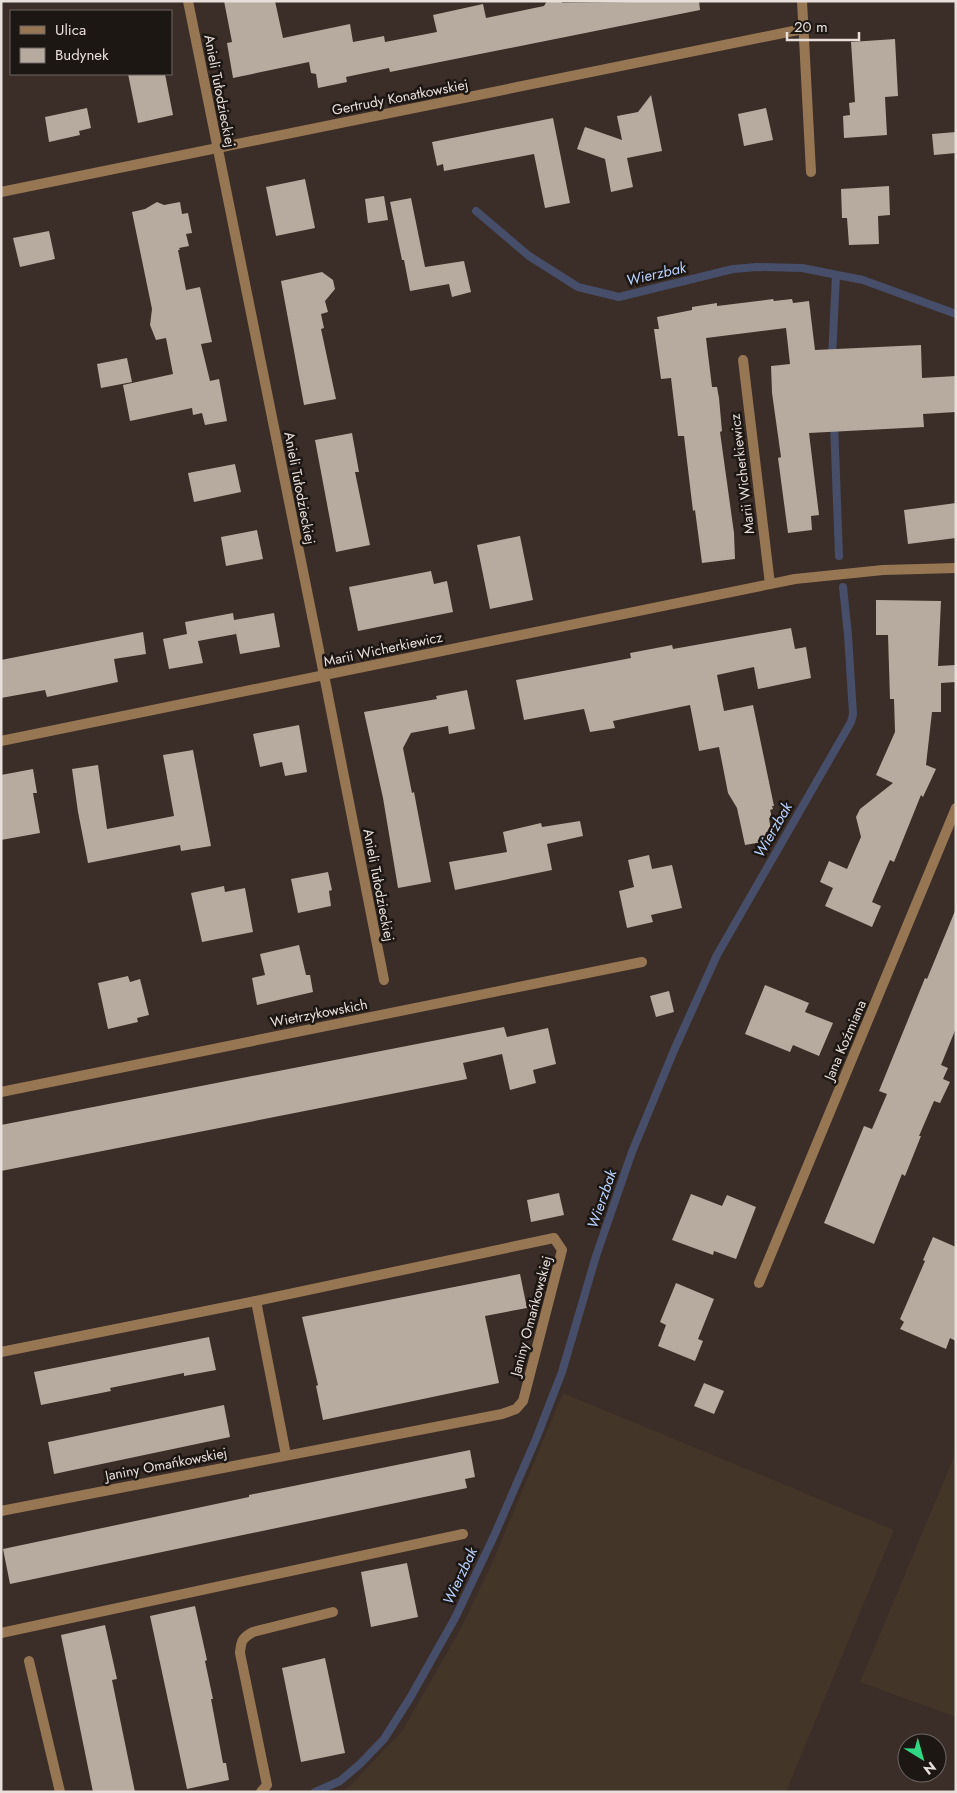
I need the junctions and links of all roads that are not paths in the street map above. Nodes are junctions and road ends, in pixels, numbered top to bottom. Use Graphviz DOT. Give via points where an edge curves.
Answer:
graph roads {
  1 [pos="188,1"];
  2 [pos="802,1"];
  3 [pos="804,29"];
  4 [pos="218,148"];
  5 [pos="811,172"];
  6 [pos="1,192"];
  7 [pos="743,360"];
  8 [pos="956,568"];
  9 [pos="770,584"];
  10 [pos="324,675"];
  11 [pos="1,741"];
  12 [pos="956,808"];
  13 [pos="642,962"];
  14 [pos="384,980"];
  15 [pos="1,1092"];
  16 [pos="759,1283"];
  17 [pos="256,1301"];
  18 [pos="1,1352"];
  19 [pos="286,1455"];
  20 [pos="1,1511"];
  21 [pos="463,1534"];
  22 [pos="333,1612"];
  23 [pos="1,1633"];
  24 [pos="29,1661"];
  25 [pos="60,1792"];
  26 [pos="261,1792"];
  1 -- 4 [label="street, Anieli Tułodzieckiej"];
  2 -- 3 [label="street"];
  3 -- 4 [label="street, Gertrudy Konatkowskiej"];
  3 -- 5 [label="street"];
  4 -- 6 [label="street, Gertrudy Konatkowskiej"];
  4 -- 10 [label="street, Anieli Tułodzieckiej"];
  7 -- 9 [label="street, Marii Wicherkiewicz"];
  8 -- 9 [label="street, Marii Wicherkiewicz" via="883,570"];
  9 -- 10 [label="street, Marii Wicherkiewicz"];
  10 -- 11 [label="street, Marii Wicherkiewicz"];
  10 -- 14 [label="street, Anieli Tułodzieckiej"];
  12 -- 16 [label="street, Jana Koźmiana"];
  13 -- 15 [label="street, Wietrzykowskich"];
  17 -- 18 [label="street, Janiny Omańkowskiej"];
  17 -- 19 [label="street"];
  17 -- 19 [label="street, Janiny Omańkowskiej" via="554,1238 562,1250 523,1401 516,1410"];
  19 -- 20 [label="street, Janiny Omańkowskiej"];
  21 -- 23 [label="street"];
  22 -- 26 [label="street" via="253,1632 241,1642 240,1653 267,1786"];
  24 -- 25 [label="street"];
}
